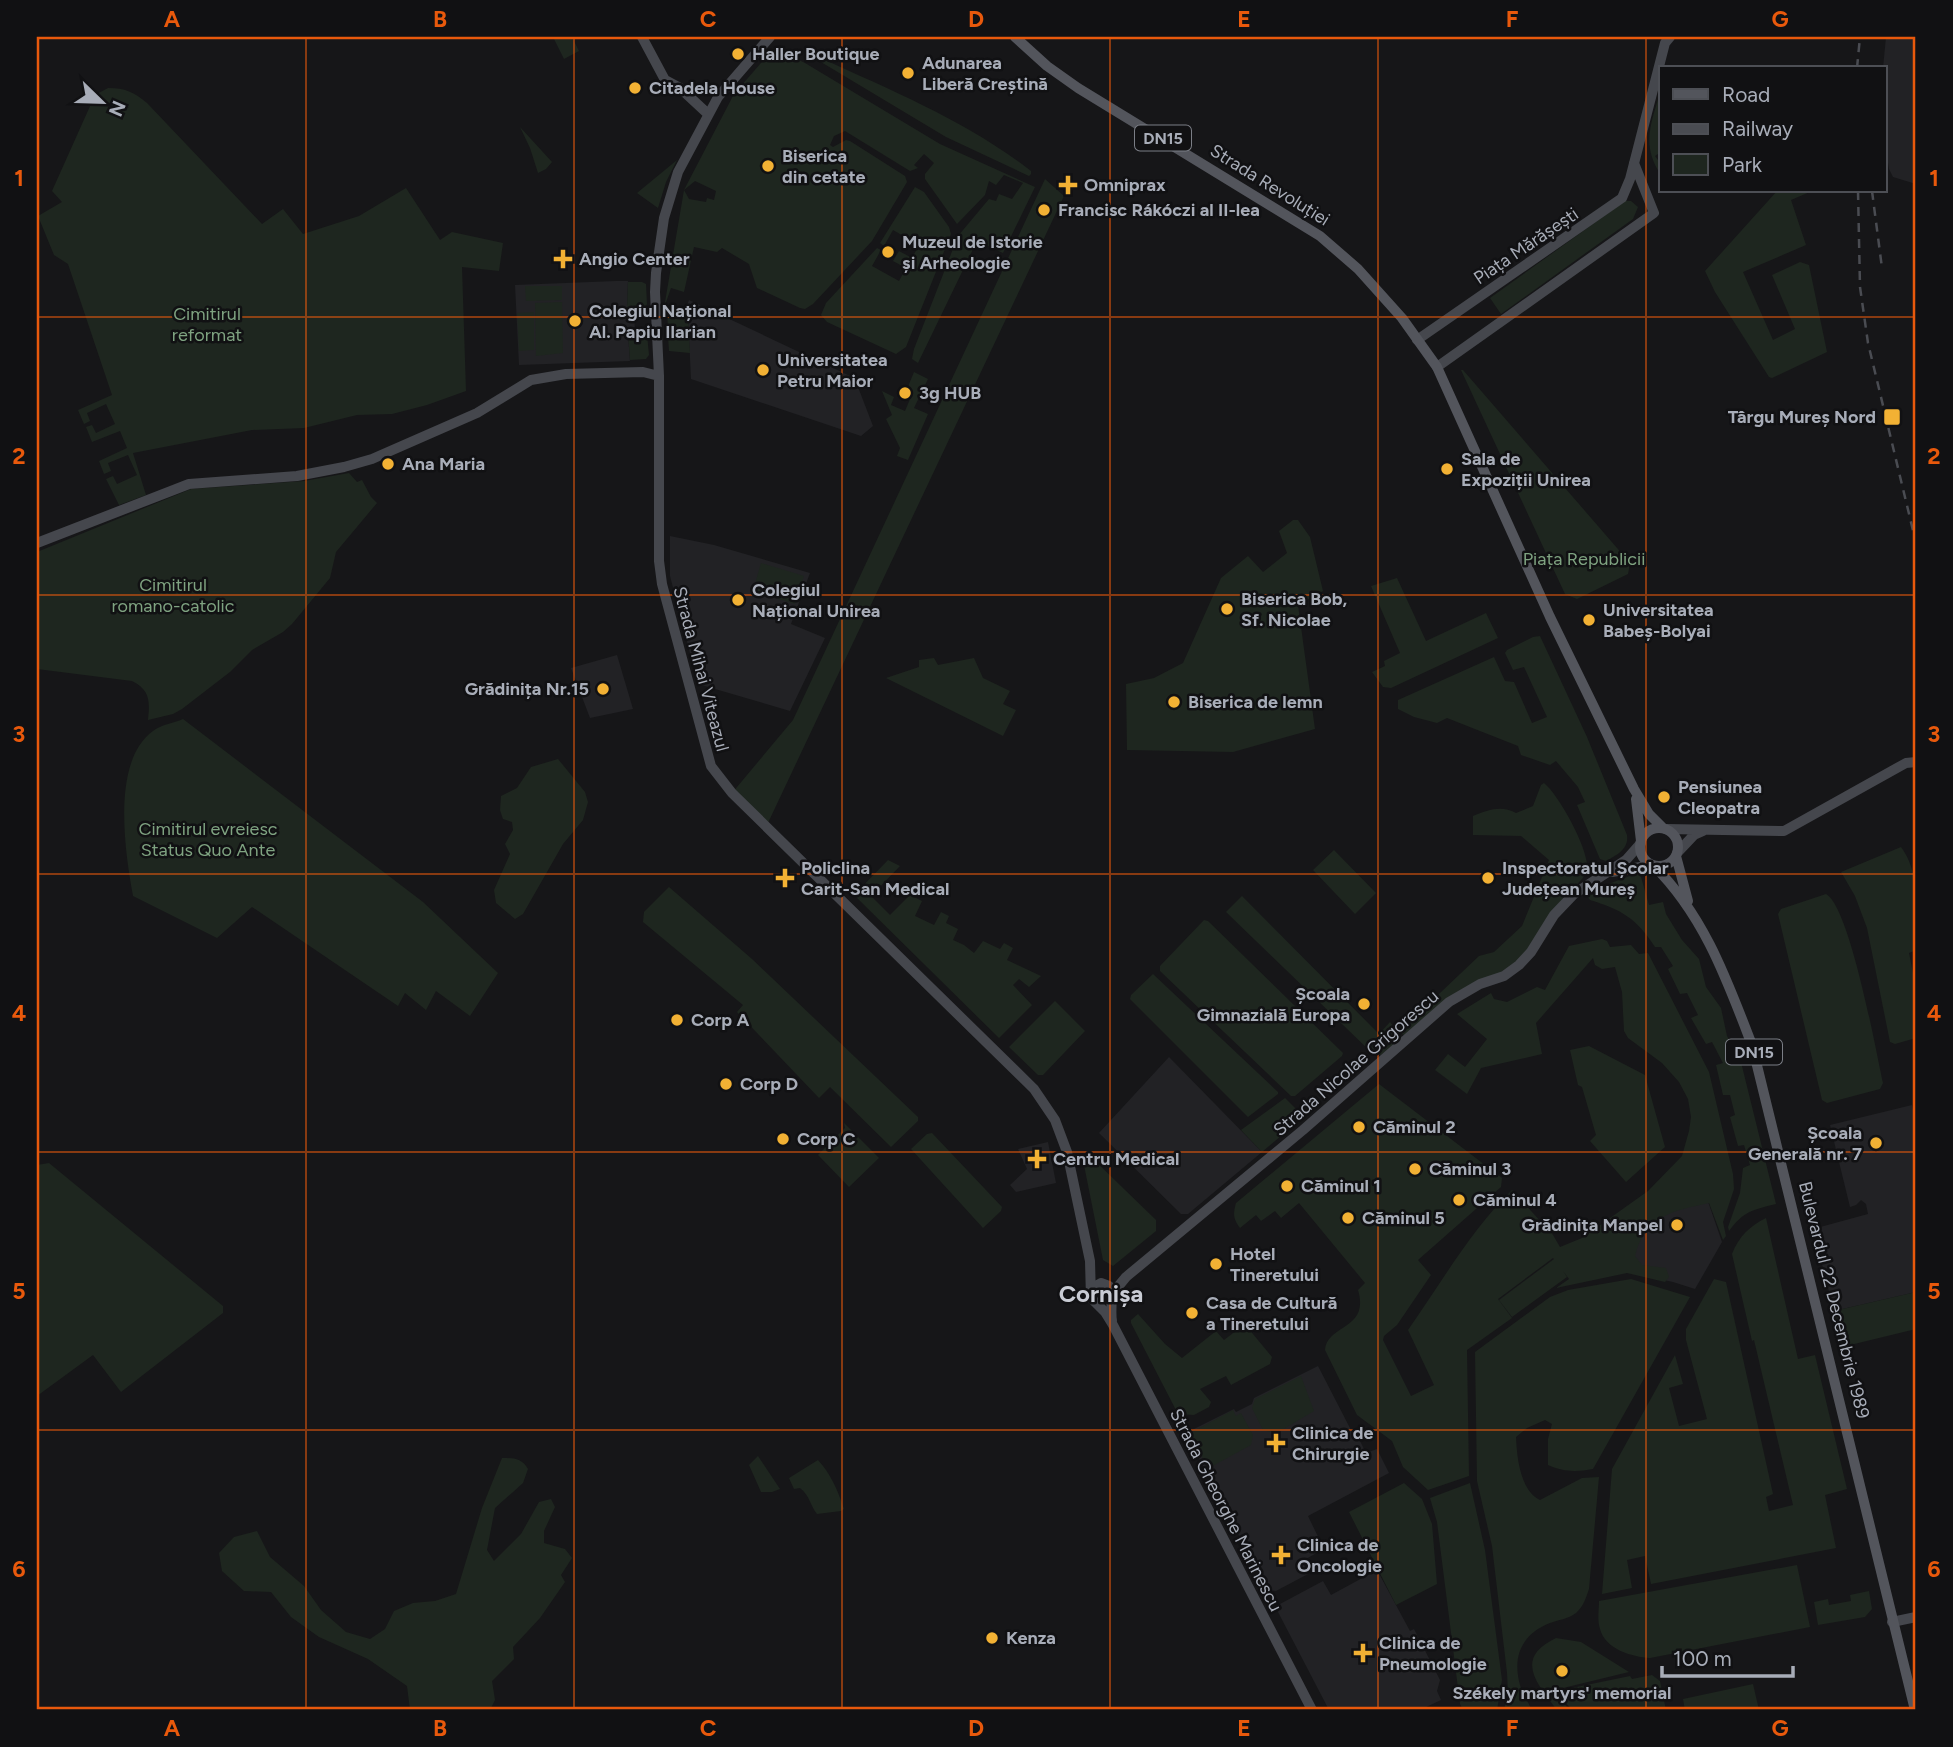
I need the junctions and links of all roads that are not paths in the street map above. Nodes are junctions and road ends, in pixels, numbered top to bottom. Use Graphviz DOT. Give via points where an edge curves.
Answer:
graph roads {
  1 [pos="642,37"];
  2 [pos="770,37"];
  3 [pos="1015,37"];
  4 [pos="1670,37"];
  5 [pos="1659,66"];
  6 [pos="1659,66"];
  7 [pos="708,114"];
  8 [pos="1634,163"];
  9 [pos="1417,340"];
  10 [pos="1437,367"];
  11 [pos="659,376"];
  12 [pos="37,543"];
  13 [pos="1916,762"];
  14 [pos="1634,789"];
  15 [pos="1664,828"];
  16 [pos="1706,829"];
  17 [pos="1641,842"];
  18 [pos="1677,855"];
  19 [pos="1652,865"];
  20 [pos="1601,875"];
  21 [pos="1690,909"];
  22 [pos="1090,1261"];
  23 [pos="1126,1277"];
  24 [pos="1105,1283"];
  25 [pos="1091,1289"];
  26 [pos="1112,1296"];
  27 [pos="1097,1304"];
  28 [pos="1113,1325"];
  29 [pos="1916,1617"];
  30 [pos="1892,1622"];
  31 [pos="1312,1710"];
  32 [pos="1915,1710"];
  1 -- 7 [label="main road" via="665,79"];
  2 -- 7 [label="main road, Strada Mihai Viteazul" via="721,91"];
  3 -- 9 [label="main road, Strada Revoluției / DN15" via="1078,88 1320,236 1384,296"];
  4 -- 5 [label="main road, Piața Mărășești"];
  6 -- 8 [label="main road, Piața Mărășești"];
  7 -- 11 [label="main road, Strada Mihai Viteazul" via="672,187 664,218 656,282"];
  8 -- 9 [label="main road, Piața Mărășești" via="1616,204"];
  8 -- 10 [label="main road" via="1654,213"];
  9 -- 10 [label="main road, DN15"];
  10 -- 14 [label="main road, DN15"];
  11 -- 12 [label="main road" via="643,372 566,374 531,380 477,413 372,459 298,476 189,484"];
  11 -- 22 [label="main road, Strada Mihai Viteazul" via="662,584 711,766 732,793 1034,1089 1055,1120 1066,1152"];
  13 -- 16 [label="main road" via="1784,831"];
  14 -- 15 [label="main road, DN15"];
  14 -- 17 [label="main road, DN15"];
  15 -- 16 [label="main road"];
  15 -- 17 [label="main road" via="1648,831"];
  15 -- 18 [label="main road, Bulevardul 22 Decembrie 1989 / DN15" via="1677,838"];
  16 -- 18 [label="main road" via="1694,835"];
  17 -- 19 [label="main road, Bulevardul 22 Decembrie 1989 / DN15" via="1642,856"];
  17 -- 20 [label="main road, Strada Nicolae Grigorescu" via="1626,860"];
  18 -- 19 [label="main road" via="1669,864"];
  18 -- 21 [label="main road, Bulevardul 22 Decembrie 1989 / DN15"];
  19 -- 20 [label="main road, Strada Nicolae Grigorescu"];
  19 -- 21 [label="main road, Bulevardul 22 Decembrie 1989 / DN15"];
  20 -- 23 [label="main road, Strada Nicolae Grigorescu" via="1554,915 1519,965 1449,1002 1294,1139"];
  21 -- 30 [label="main road, Bulevardul 22 Decembrie 1989 / DN15" via="1720,964 1752,1045"];
  22 -- 24 [label="main road"];
  22 -- 25 [label="main road"];
  23 -- 24 [label="main road, Strada Nicolae Grigorescu"];
  23 -- 26 [label="main road, Strada Nicolae Grigorescu"];
  24 -- 25 [label="main road"];
  24 -- 26 [label="main road"];
  25 -- 27 [label="main road"];
  26 -- 27 [label="main road" via="1105,1304"];
  26 -- 28 [label="main road, Strada Gheorghe Marinescu"];
  27 -- 28 [label="main road, Strada Gheorghe Marinescu"];
  28 -- 31 [label="main road, Strada Gheorghe Marinescu"];
  29 -- 30 [label="main road"];
  30 -- 32 [label="main road, Bulevardul 22 Decembrie 1989 / DN15"];
}
